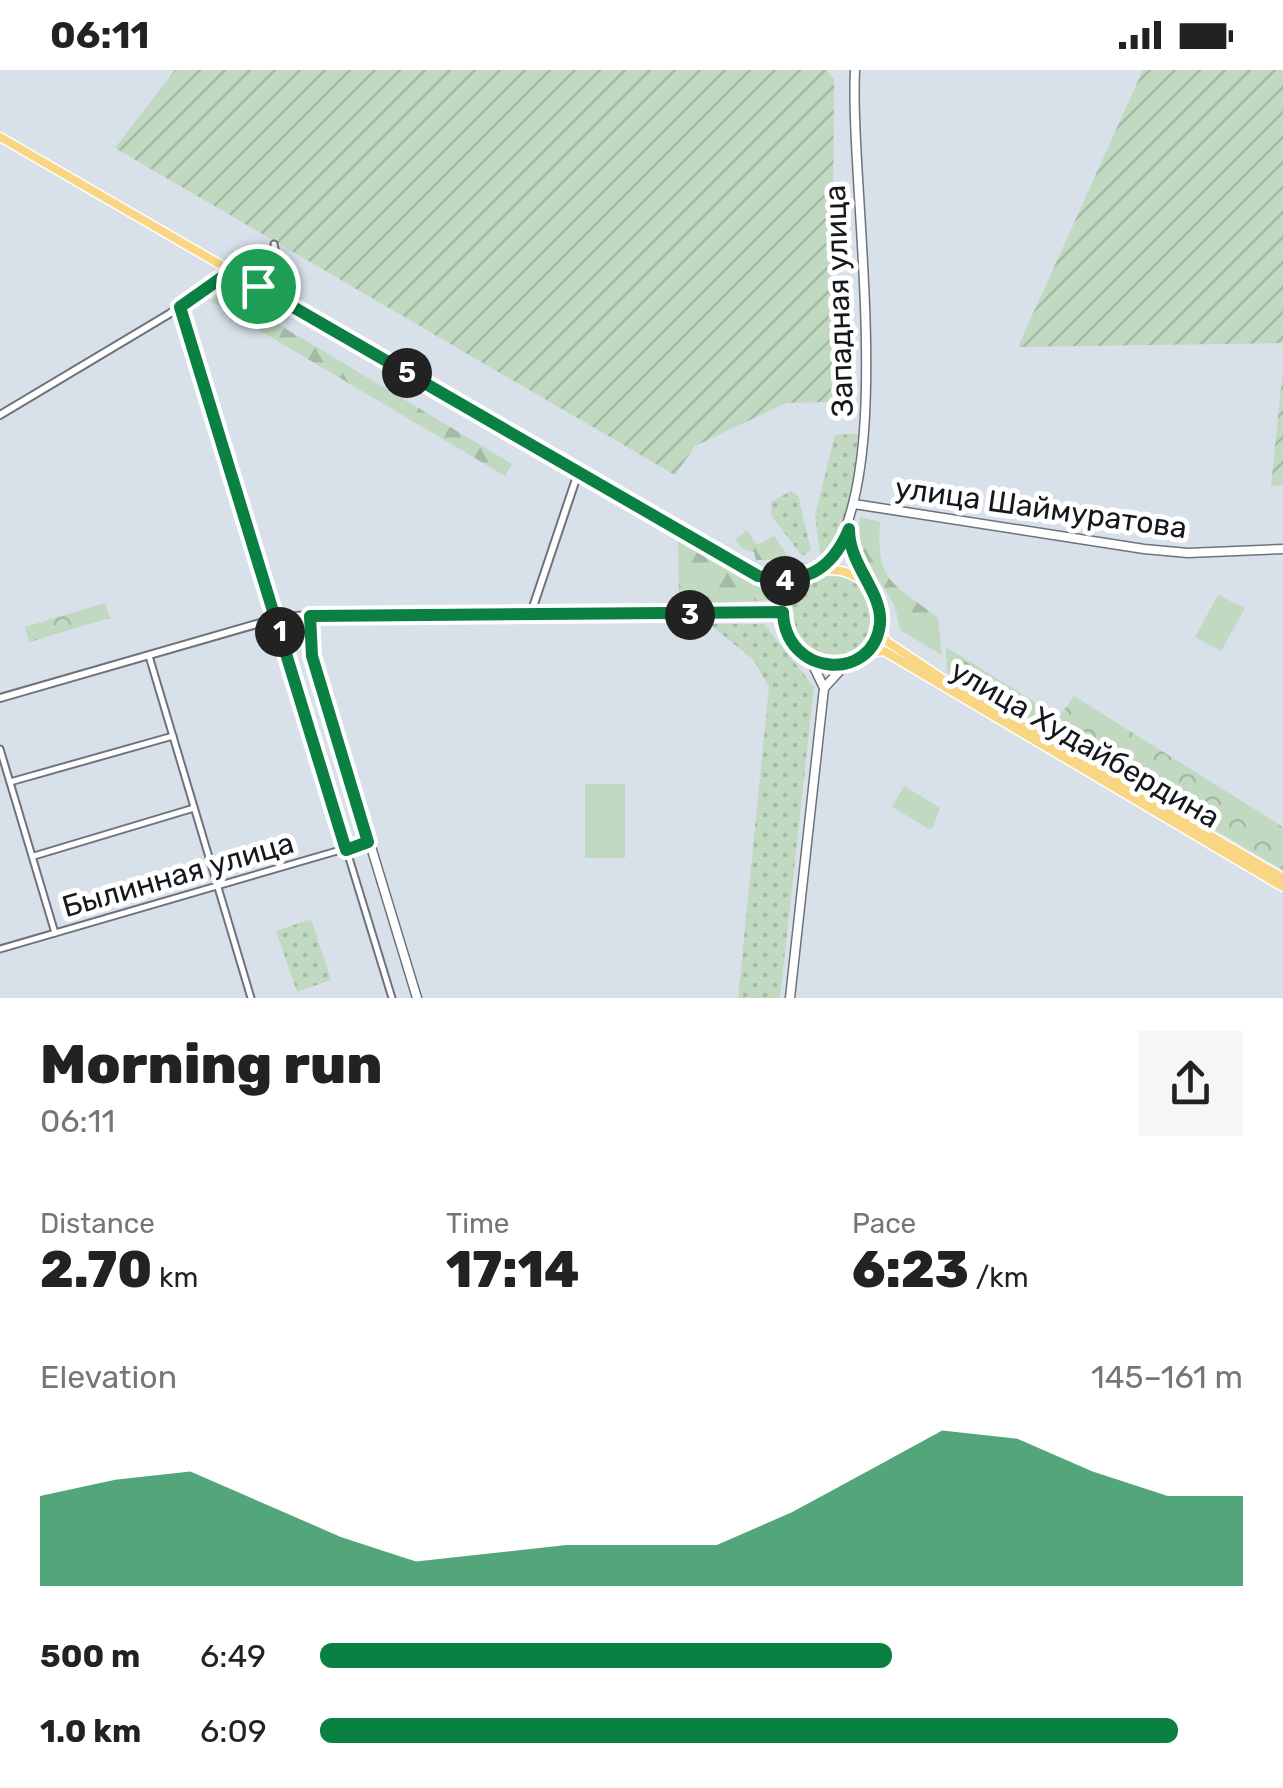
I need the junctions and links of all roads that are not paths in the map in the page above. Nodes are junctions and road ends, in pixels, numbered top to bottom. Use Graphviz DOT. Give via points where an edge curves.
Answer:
graph roads {
  1 [pos="855,70"];
  2 [pos="0,137"];
  3 [pos="274,244"];
  4 [pos="231,271"];
  5 [pos="258,286"];
  6 [pos="180,307"];
  7 [pos="0,415"];
  8 [pos="578,472"];
  9 [pos="854,504"];
  10 [pos="849,529"];
  11 [pos="1283,550"];
  12 [pos="819,572"];
  13 [pos="758,576"];
  14 [pos="808,576"];
  15 [pos="864,583"];
  16 [pos="784,610"];
  17 [pos="531,615"];
  18 [pos="310,616"];
  19 [pos="275,619"];
  20 [pos="880,626"];
  21 [pos="862,654"];
  22 [pos="149,656"];
  23 [pos="811,661"];
  24 [pos="846,664"];
  25 [pos="824,688"];
  26 [pos="0,698"];
  27 [pos="173,736"];
  28 [pos="0,749"];
  29 [pos="10,782"];
  30 [pos="194,808"];
  31 [pos="368,842"];
  32 [pos="346,850"];
  33 [pos="33,857"];
  34 [pos="1283,878"];
  35 [pos="1283,887"];
  36 [pos="217,889"];
  37 [pos="55,933"];
  38 [pos="0,949"];
  39 [pos="251,998"];
  40 [pos="392,998"];
  41 [pos="417,998"];
  42 [pos="790,998"];
  1 -- 9 [label="main road, Западная улица" via="867,424"];
  2 -- 4 [label="main road"];
  3 -- 5 [label="street" via="278,264"];
  4 -- 5 [label="main road"];
  4 -- 6 [label="street"];
  5 -- 8 [label="main road"];
  6 -- 7 [label="street"];
  6 -- 19 [label="street"];
  8 -- 13 [label="main road"];
  8 -- 17 [label="street"];
  9 -- 10 [label="main road, Западная улица"];
  9 -- 11 [label="main road, улица Шаймуратова" via="1144,549"];
  10 -- 12 [label="main road, Западная улица"];
  10 -- 15 [label="main road, Западная улица"];
  12 -- 14 [label="main road"];
  12 -- 15 [label="main road" via="844,572"];
  13 -- 14 [label="main road" via="780,582"];
  13 -- 16 [label="main road"];
  14 -- 16 [label="main road"];
  15 -- 20 [label="main road"];
  16 -- 17 [label="main road"];
  16 -- 23 [label="main road" via="788,637"];
  17 -- 18 [label="main road"];
  18 -- 19 [label="street"];
  18 -- 31 [label="main road" via="312,656"];
  19 -- 22 [label="street"];
  19 -- 32 [label="street"];
  20 -- 21 [label="main road"];
  20 -- 34 [label="main road, улица Худайбердина" via="886,641 943,678"];
  21 -- 24 [label="main road"];
  21 -- 35 [label="main road, улица Худайбердина" via="884,651"];
  22 -- 26 [label="street"];
  22 -- 27 [label="street"];
  23 -- 24 [label="main road"];
  23 -- 25 [label="main road"];
  24 -- 25 [label="main road"];
  25 -- 42 [label="main road"];
  27 -- 29 [label="street"];
  27 -- 30 [label="street"];
  28 -- 29 [label="street"];
  29 -- 33 [label="street"];
  30 -- 33 [label="street"];
  30 -- 36 [label="street"];
  31 -- 32 [label="street, Былинная улица"];
  31 -- 41 [label="main road"];
  32 -- 36 [label="street, Былинная улица"];
  32 -- 40 [label="street"];
  33 -- 37 [label="street"];
  36 -- 37 [label="street, Былинная улица"];
  36 -- 39 [label="street"];
  37 -- 38 [label="street, Былинная улица"];
}
